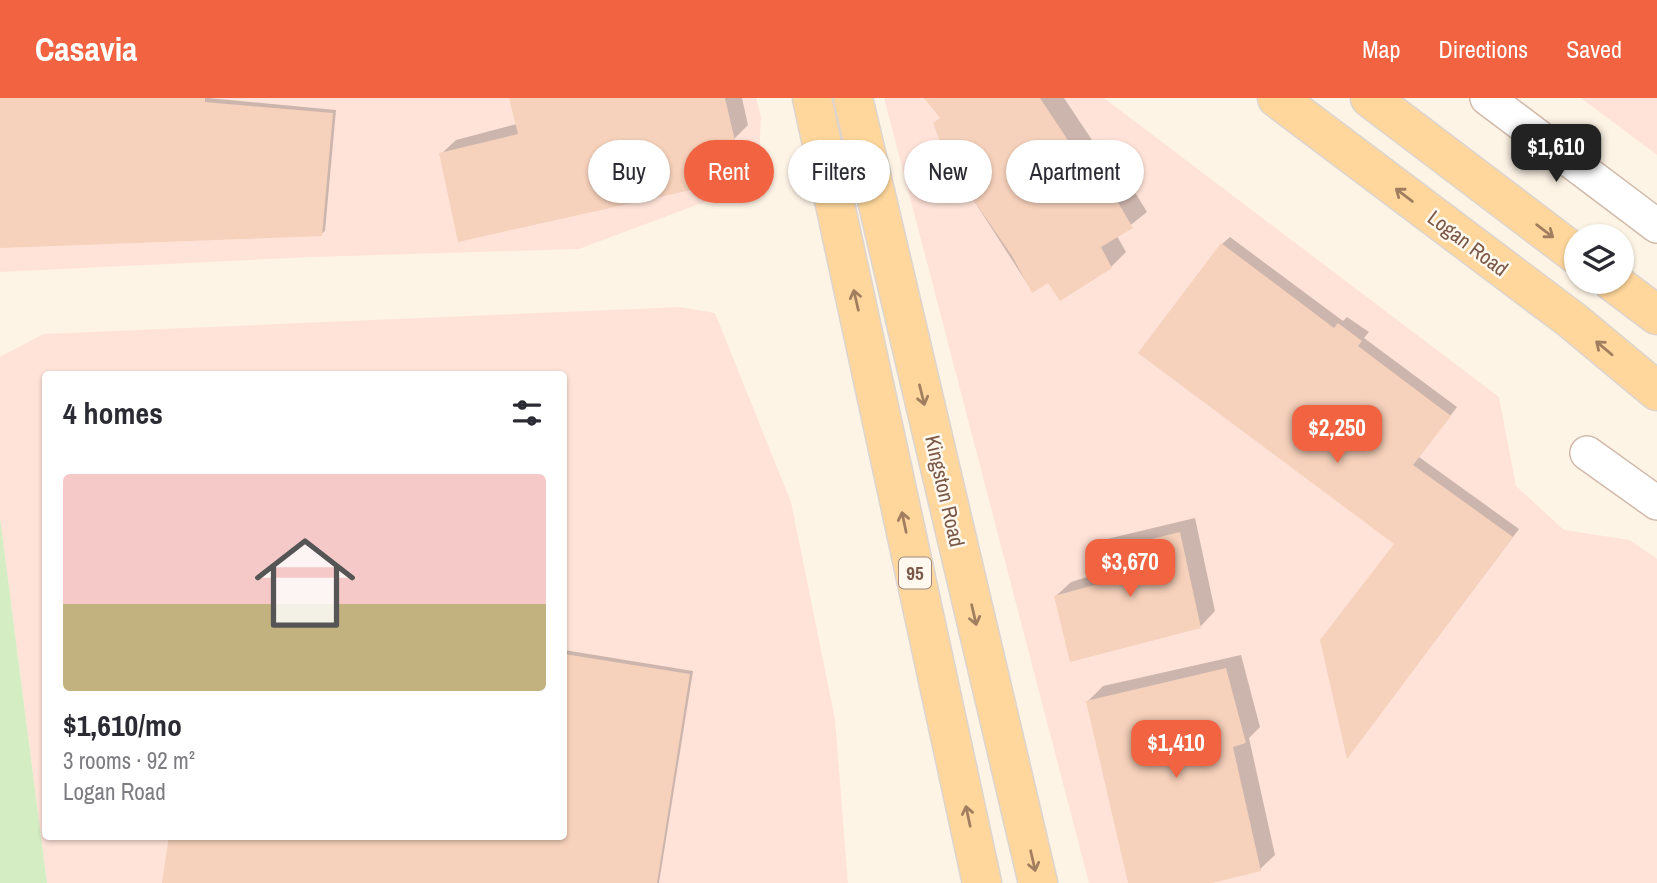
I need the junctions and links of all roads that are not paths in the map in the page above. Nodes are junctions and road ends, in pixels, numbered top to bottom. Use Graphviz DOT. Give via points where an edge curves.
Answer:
graph roads {
  1 [pos="812,98"];
  2 [pos="853,98"];
  3 [pos="1277,98"];
  4 [pos="1370,98"];
  5 [pos="1487,98"];
  6 [pos="1657,226"];
  7 [pos="1564,245"];
  8 [pos="1629,294"];
  9 [pos="1657,315"];
  10 [pos="1657,391"];
  11 [pos="1587,453"];
  12 [pos="1657,503"];
  13 [pos="982,883"];
  14 [pos="1038,883"];
  13 -- 1 [label="main road, 95, one-way"];
  2 -- 14 [label="main road, Kingston Road / 95, one-way"];
  10 -- 3 [label="main road, Logan Road, one-way" via="1573,321"];
  4 -- 7 [label="main road, one-way"];
  5 -- 6 [label="street"];
  8 -- 9 [label="main road"];
  11 -- 12 [label="street"];
}
